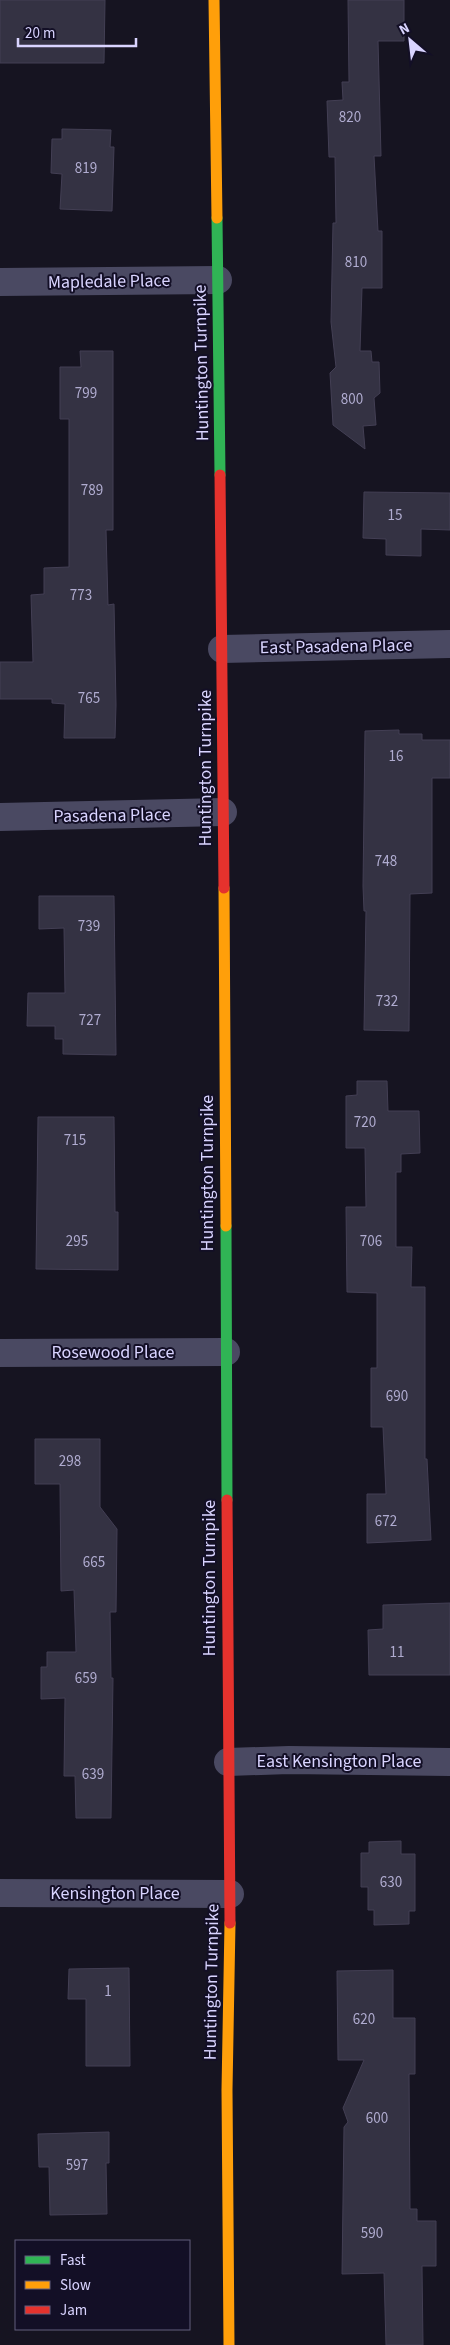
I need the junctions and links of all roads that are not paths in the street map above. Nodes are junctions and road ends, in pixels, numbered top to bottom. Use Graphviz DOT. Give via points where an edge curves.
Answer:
graph roads {
  1 [pos="214,0"];
  2 [pos="218,280"];
  3 [pos="0,282"];
  4 [pos="450,644"];
  5 [pos="222,649"];
  6 [pos="223,812"];
  7 [pos="0,817"];
  8 [pos="226,1352"];
  9 [pos="0,1353"];
  10 [pos="228,1762"];
  11 [pos="450,1762"];
  12 [pos="0,1893"];
  13 [pos="230,1894"];
  14 [pos="229,2345"];
  1 -- 2 [label="main road, Huntington Turnpike"];
  2 -- 3 [label="street, Mapledale Place"];
  2 -- 5 [label="main road, Huntington Turnpike"];
  4 -- 5 [label="street, East Pasadena Place"];
  5 -- 6 [label="main road, Huntington Turnpike"];
  6 -- 7 [label="street, Pasadena Place"];
  6 -- 8 [label="main road, Huntington Turnpike"];
  8 -- 9 [label="street, Rosewood Place"];
  8 -- 10 [label="main road, Huntington Turnpike"];
  10 -- 11 [label="street, East Kensington Place"];
  10 -- 13 [label="main road, Huntington Turnpike"];
  12 -- 13 [label="street, Kensington Place"];
  13 -- 14 [label="main road, Huntington Turnpike" via="227,2090"];
}
